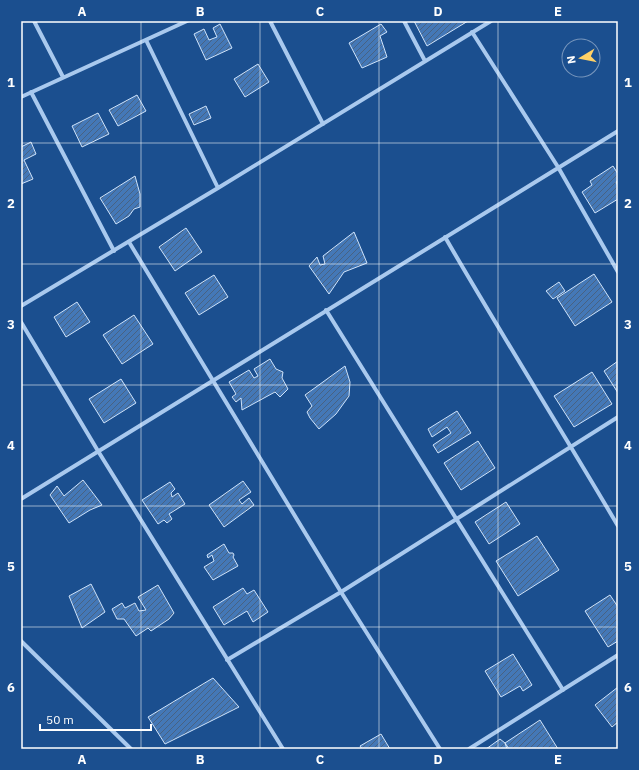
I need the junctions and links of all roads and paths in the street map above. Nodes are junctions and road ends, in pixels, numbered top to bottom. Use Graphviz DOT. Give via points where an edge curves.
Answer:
graph roads {
  1 [pos="34,21"];
  2 [pos="187,21"];
  3 [pos="270,21"];
  4 [pos="404,21"];
  5 [pos="491,21"];
  6 [pos="472,32"];
  7 [pos="146,40"];
  8 [pos="425,61"];
  9 [pos="63,77"];
  10 [pos="31,92"];
  11 [pos="21,97"];
  12 [pos="323,124"];
  13 [pos="618,131"];
  14 [pos="558,167"];
  15 [pos="218,188"];
  16 [pos="445,236"];
  17 [pos="128,242"];
  18 [pos="114,251"];
  19 [pos="618,272"];
  20 [pos="21,306"];
  21 [pos="326,310"];
  22 [pos="21,322"];
  23 [pos="213,379"];
  24 [pos="618,417"];
  25 [pos="572,446"];
  26 [pos="98,451"];
  27 [pos="21,499"];
  28 [pos="454,519"];
  29 [pos="618,526"];
  30 [pos="341,592"];
  31 [pos="21,640"];
  32 [pos="618,655"];
  33 [pos="227,660"];
  34 [pos="563,690"];
  35 [pos="131,749"];
  36 [pos="283,749"];
  37 [pos="440,749"];
  38 [pos="469,749"];
  1 -- 9 [label="street"];
  2 -- 7 [label="street"];
  3 -- 12 [label="street"];
  4 -- 8 [label="street"];
  5 -- 6 [label="street"];
  6 -- 8 [label="street"];
  6 -- 14 [label="street"];
  7 -- 9 [label="street"];
  7 -- 15 [label="street"];
  8 -- 12 [label="street"];
  9 -- 10 [label="street"];
  10 -- 11 [label="street"];
  10 -- 18 [label="street"];
  12 -- 15 [label="street"];
  13 -- 14 [label="street"];
  14 -- 16 [label="street"];
  14 -- 19 [label="street"];
  15 -- 17 [label="street"];
  16 -- 21 [label="street"];
  16 -- 25 [label="street" via="503,337"];
  17 -- 18 [label="street"];
  17 -- 23 [label="street"];
  18 -- 20 [label="street"];
  21 -- 23 [label="street"];
  21 -- 28 [label="street"];
  22 -- 26 [label="street"];
  23 -- 26 [label="street"];
  23 -- 30 [label="street"];
  24 -- 25 [label="street"];
  25 -- 28 [label="street"];
  25 -- 29 [label="street"];
  26 -- 27 [label="street"];
  26 -- 33 [label="street"];
  28 -- 30 [label="street"];
  28 -- 34 [label="street"];
  30 -- 33 [label="street"];
  30 -- 37 [label="street"];
  31 -- 35 [label="street"];
  32 -- 34 [label="street"];
  33 -- 36 [label="street"];
  34 -- 38 [label="street"];
}
